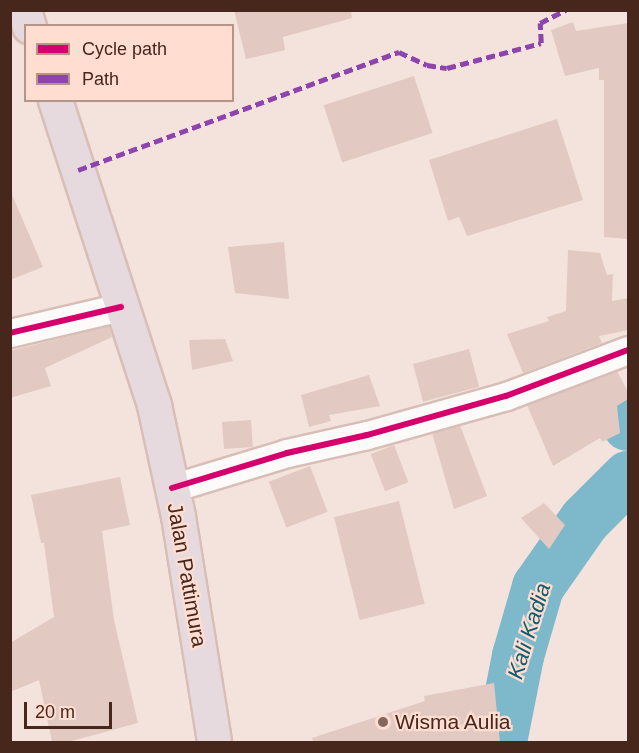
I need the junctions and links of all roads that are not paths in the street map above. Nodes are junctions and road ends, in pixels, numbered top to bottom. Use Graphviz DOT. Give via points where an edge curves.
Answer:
graph roads {
  1 [pos="56,102"];
  2 [pos="122,307"];
  3 [pos="10,333"];
  4 [pos="628,350"];
  5 [pos="172,488"];
  6 [pos="214,742"];
  1 -- 2 [label="highway, Jalan Pattimura"];
  2 -- 3 [label="street"];
  2 -- 5 [label="highway, Jalan Pattimura" via="154,405"];
  4 -- 5 [label="street" via="506,396 287,453"];
  5 -- 6 [label="highway, Jalan Pattimura"];
}
